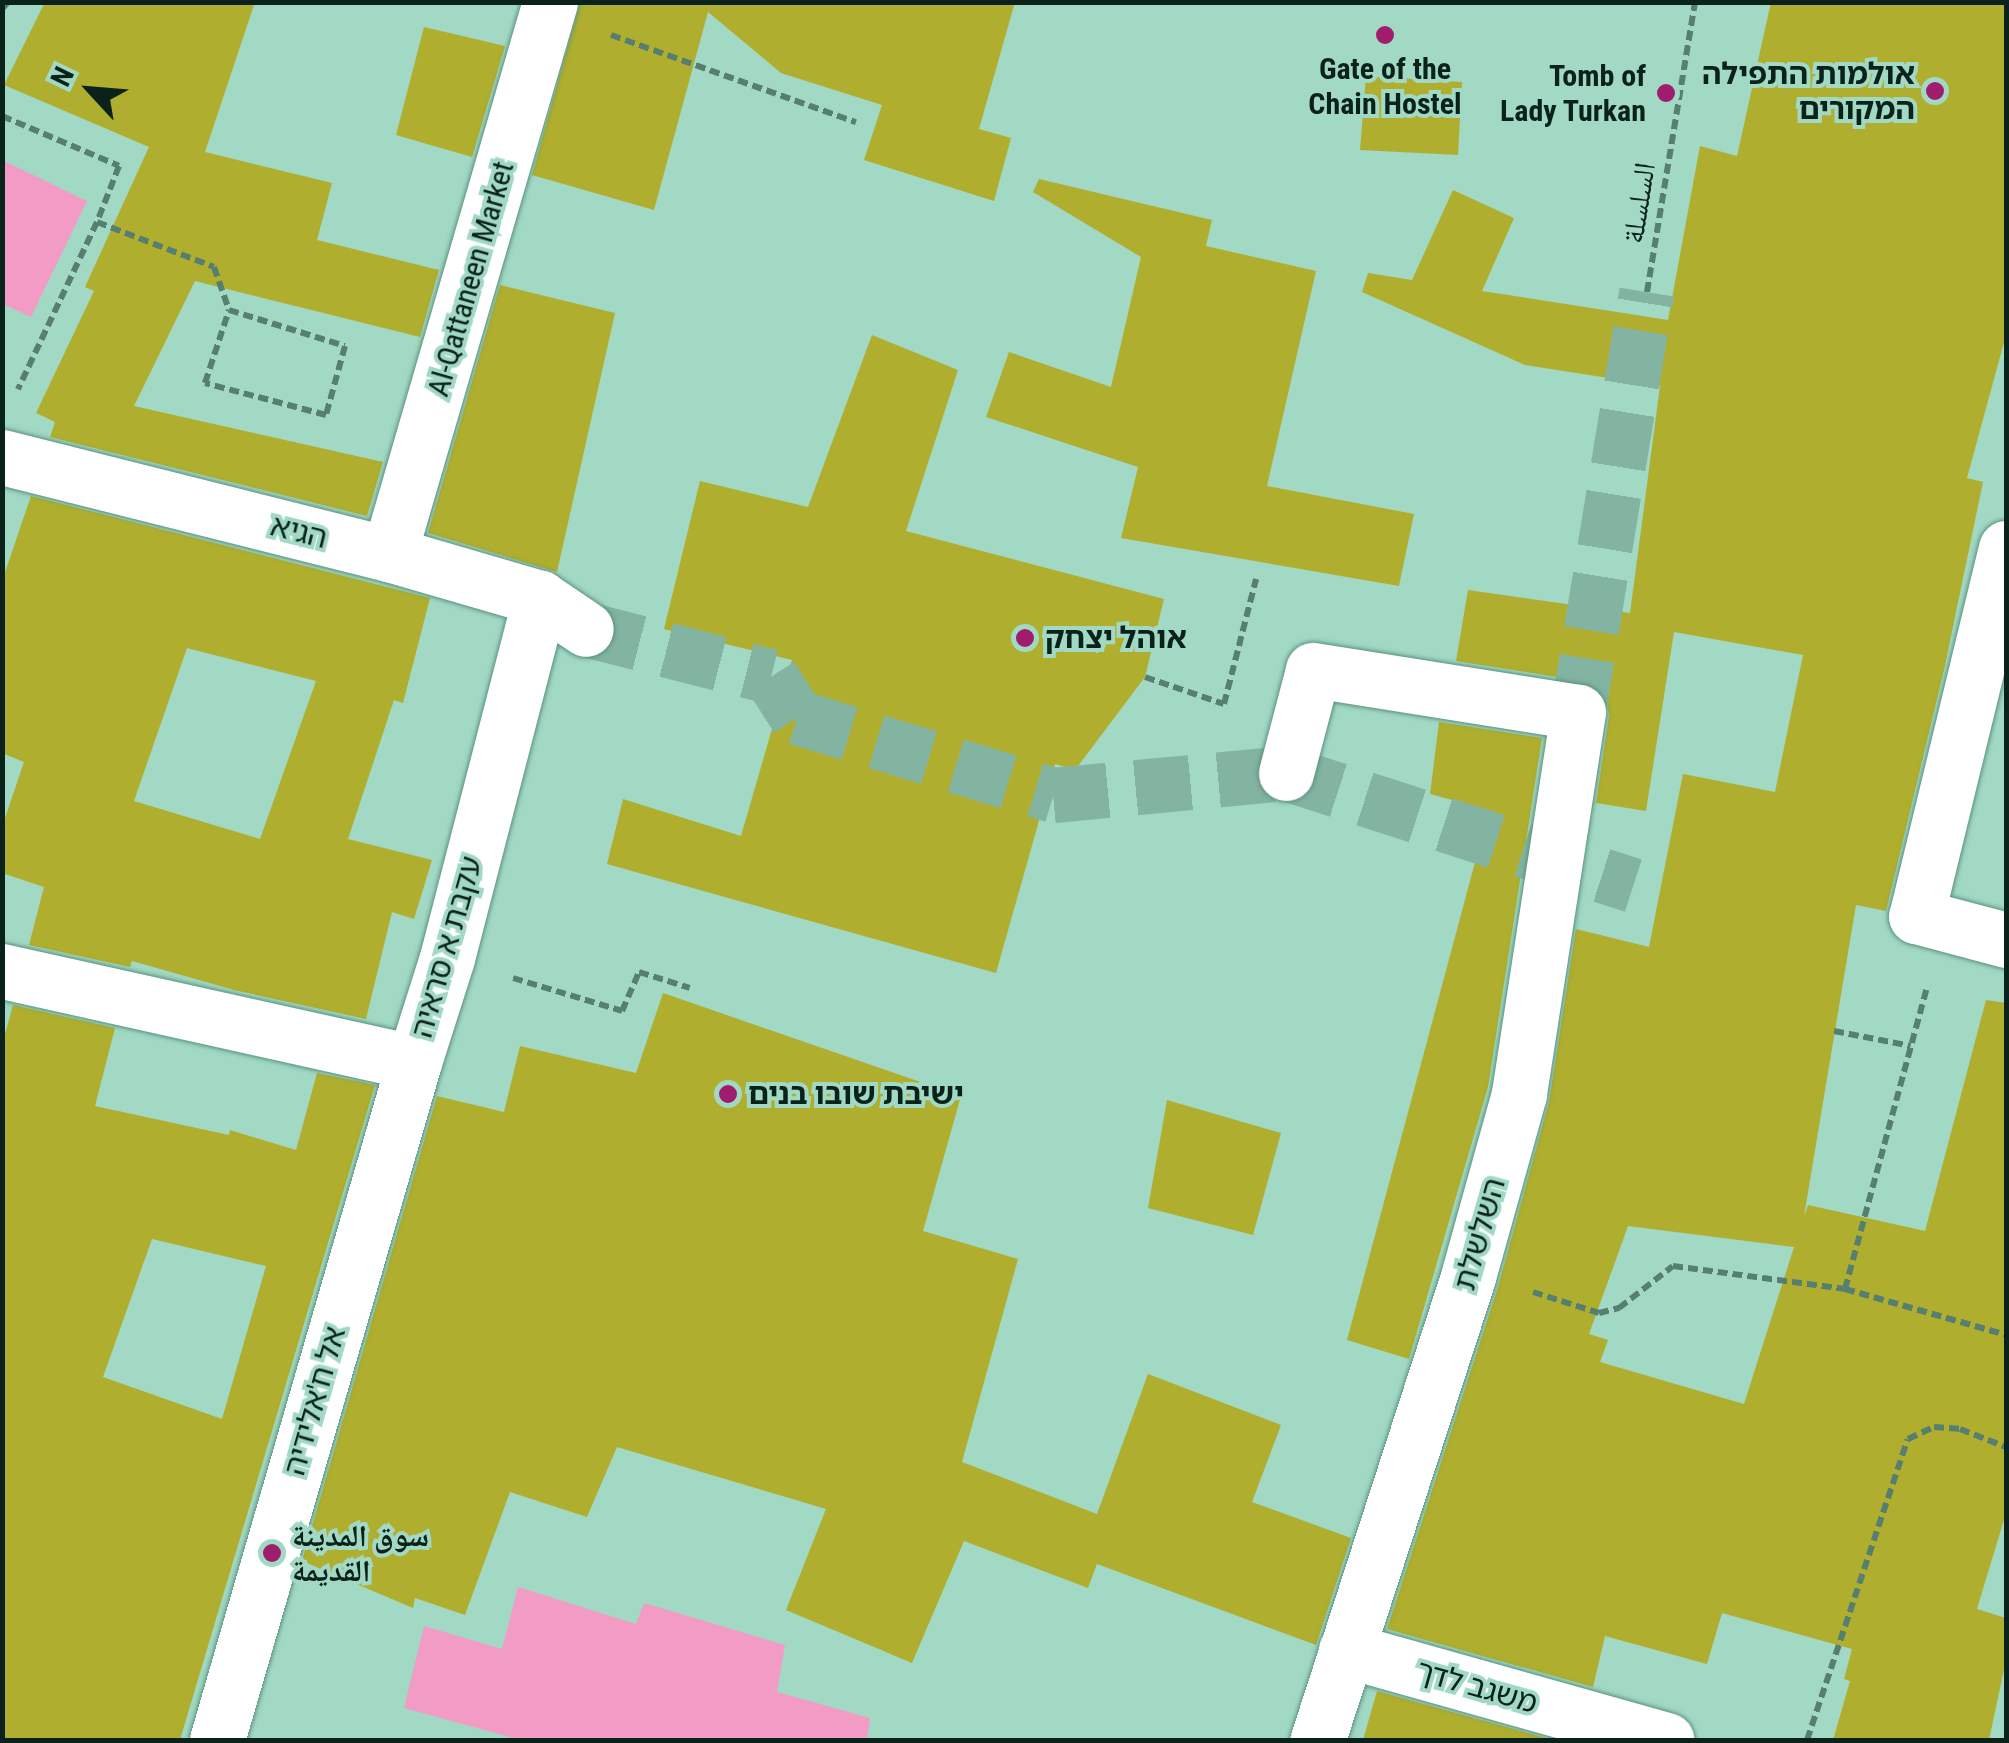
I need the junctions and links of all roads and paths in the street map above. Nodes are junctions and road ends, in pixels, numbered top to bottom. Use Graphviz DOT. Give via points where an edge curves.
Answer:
graph roads {
  1 [pos="8,2"];
  2 [pos="1695,2"];
  3 [pos="2,8"];
  4 [pos="548,8"];
  5 [pos="2,116"];
  6 [pos="856,122"];
  7 [pos="98,222"];
  8 [pos="1647,292"];
  9 [pos="229,310"];
  10 [pos="6,431"];
  11 [pos="2006,548"];
  12 [pos="389,554"];
  13 [pos="1256,579"];
  14 [pos="540,598"];
  15 [pos="586,629"];
  16 [pos="1145,677"];
  17 [pos="1286,773"];
  18 [pos="2006,940"];
  19 [pos="447,958"];
  20 [pos="2,971"];
  21 [pos="1928,981"];
  22 [pos="690,988"];
  23 [pos="1834,1032"];
  24 [pos="1911,1046"];
  25 [pos="414,1062"];
  26 [pos="1468,1277"];
  27 [pos="1845,1289"];
  28 [pos="2006,1335"];
  29 [pos="2006,1447"];
  30 [pos="1346,1650"];
  31 [pos="217,1740"];
  32 [pos="1318,1740"];
  33 [pos="1667,1740"];
  34 [pos="1807,1740"];
  1 -- 3 [label="path"];
  2 -- 8 [label="path, السلسلة"];
  4 -- 6 [label="path"];
  4 -- 12 [label="street, Al-Qattaneen Market"];
  5 -- 7 [label="path" via="119,166"];
  7 -- 9 [label="path" via="214,268"];
  7 -- 10 [label="path"];
  9 -- 9 [label="path" via="345,346 326,416 205,383"];
  10 -- 12 [label="street, הגיא"];
  11 -- 18 [label="street" via="1916,916"];
  12 -- 14 [label="street, הגיא"];
  13 -- 16 [label="path" via="1224,704"];
  14 -- 15 [label="street, הגיא"];
  14 -- 19 [label="street, עקבת א סראיה"];
  17 -- 26 [label="street, השלשלת" via="1313,670 1578,712 1519,1094"];
  19 -- 22 [label="path" via="622,1011 639,972"];
  19 -- 25 [label="street, עקבת א סראיה"];
  20 -- 25 [label="street, עקבת א סראיה"];
  21 -- 24 [label="path"];
  23 -- 24 [label="path"];
  24 -- 27 [label="path"];
  25 -- 31 [label="street, אל ח'אלידיה"];
  26 -- 27 [label="path" via="1599,1313 1619,1308 1673,1266"];
  26 -- 30 [label="street, השלשלת"];
  27 -- 28 [label="path"];
  29 -- 34 [label="path" via="1960,1428 1934,1427 1908,1439"];
  30 -- 32 [label="street, השלשלת"];
  30 -- 33 [label="street, משגב לדך"];
}
